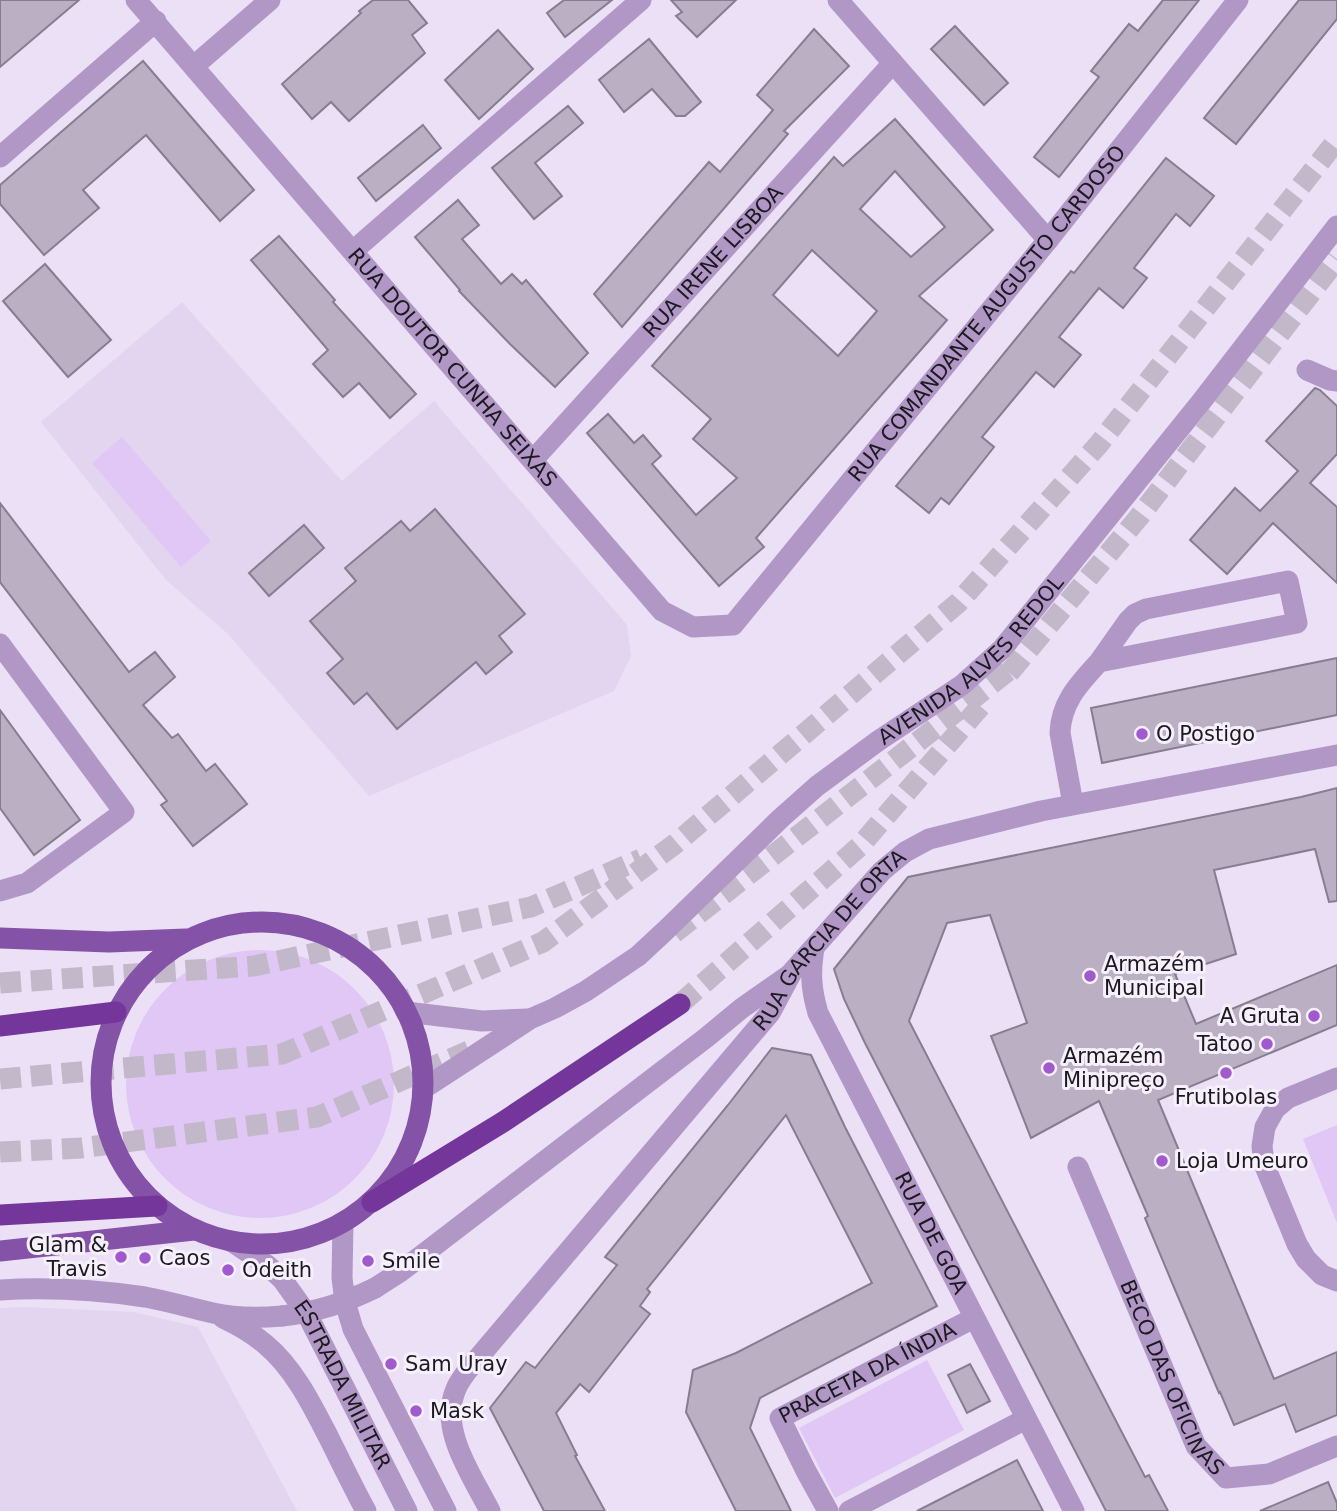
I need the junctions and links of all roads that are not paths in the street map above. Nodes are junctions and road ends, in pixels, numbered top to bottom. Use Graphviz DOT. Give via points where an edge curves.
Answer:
graph roads {
  1 [pos="136,0"];
  2 [pos="270,0"];
  3 [pos="641,0"];
  4 [pos="838,0"];
  5 [pos="1238,0"];
  6 [pos="156,21"];
  7 [pos="893,63"];
  8 [pos="194,66"];
  9 [pos="0,158"];
  10 [pos="1337,226"];
  11 [pos="1048,240"];
  12 [pos="354,251"];
  13 [pos="1307,370"];
  14 [pos="1337,381"];
  15 [pos="533,460"];
  16 [pos="733,625"];
  17 [pos="0,644"];
  18 [pos="1100,663"];
  19 [pos="1337,755"];
  20 [pos="1073,804"];
  21 [pos="0,891"];
  22 [pos="0,937"];
  23 [pos="186,939"];
  24 [pos="814,948"];
  25 [pos="792,972"];
  26 [pos="681,1004"];
  27 [pos="116,1012"];
  28 [pos="406,1012"];
  29 [pos="530,1019"];
  30 [pos="0,1026"];
  31 [pos="1337,1078"];
  32 [pos="423,1089"];
  33 [pos="1078,1167"];
  34 [pos="372,1202"];
  35 [pos="157,1206"];
  36 [pos="0,1215"];
  37 [pos="342,1223"];
  38 [pos="194,1230"];
  39 [pos="231,1241"];
  40 [pos="0,1251"];
  41 [pos="1337,1282"];
  42 [pos="0,1290"];
  43 [pos="215,1314"];
  44 [pos="974,1318"];
  45 [pos="1026,1419"];
  46 [pos="1337,1446"];
  47 [pos="366,1511"];
  48 [pos="407,1511"];
  49 [pos="446,1511"];
  50 [pos="491,1511"];
  51 [pos="828,1511"];
  52 [pos="849,1511"];
  53 [pos="1074,1511"];
  1 -- 6 [label="street, RUA DOUTOR CUNHA SEIXAS"];
  2 -- 8 [label="street"];
  3 -- 12 [label="street"];
  4 -- 7 [label="street"];
  5 -- 11 [label="street, RUA COMANDANTE AUGUSTO CARDOSO"];
  6 -- 8 [label="street, RUA DOUTOR CUNHA SEIXAS"];
  6 -- 9 [label="street"];
  7 -- 11 [label="street"];
  7 -- 15 [label="street, RUA IRENE LISBOA"];
  8 -- 12 [label="street, RUA DOUTOR CUNHA SEIXAS"];
  10 -- 29 [label="street, AVENIDA ALVES REDOL" via="1002,649 962,685 817,786 638,956 586,992"];
  11 -- 16 [label="street, RUA COMANDANTE AUGUSTO CARDOSO"];
  12 -- 15 [label="street, RUA DOUTOR CUNHA SEIXAS"];
  13 -- 14 [label="street"];
  15 -- 16 [label="street, RUA DOUTOR CUNHA SEIXAS" via="662,611 693,627"];
  17 -- 21 [label="street" via="124,812 27,883"];
  18 -- 18 [label="street" via="1297,623 1288,581 1146,609 1128,621"];
  18 -- 20 [label="street" via="1072,693 1060,722"];
  19 -- 20 [label="street, RUA GARCIA DE ORTA"];
  20 -- 24 [label="street, RUA GARCIA DE ORTA" via="943,834 915,845 882,871"];
  22 -- 23 [label="main road" via="109,942"];
  23 -- 27 [label="main road" via="145,970"];
  23 -- 28 [label="main road" via="227,925 270,921 311,929 350,948 383,976"];
  24 -- 25 [label="street, RUA GARCIA DE ORTA"];
  24 -- 44 [label="street, RUA DE GOA" via="811,992 817,1013"];
  25 -- 43 [label="street, bridge" via="375,1288 307,1313 261,1318"];
  25 -- 50 [label="street, RUA GARCIA DE ORTA" via="770,1013 456,1389 452,1428"];
  26 -- 34 [label="highway"];
  27 -- 30 [label="highway"];
  27 -- 35 [label="main road" via="103,1053 100,1095 109,1136 128,1175"];
  28 -- 29 [label="street, AVENIDA ALVES REDOL" via="472,1021"];
  28 -- 32 [label="main road" via="420,1050"];
  29 -- 32 [label="street, AVENIDA ALVES REDOL"];
  31 -- 41 [label="street" via="1289,1098 1275,1109 1262,1146 1264,1164 1297,1244 1322,1275"];
  32 -- 34 [label="main road" via="416,1131 398,1169"];
  33 -- 46 [label="street, BECO DAS OFICINAS" via="1196,1446 1226,1478 1269,1474"];
  34 -- 37 [label="main road"];
  35 -- 36 [label="highway"];
  35 -- 38 [label="main road"];
  37 -- 39 [label="main road" via="306,1239 269,1244"];
  37 -- 49 [label="street, ESTRADA MILITAR" via="342,1278 354,1328"];
  38 -- 39 [label="main road"];
  38 -- 40 [label="main road"];
  39 -- 48 [label="street, ESTRADA MILITAR" via="267,1265 294,1294"];
  42 -- 43 [label="street" via="82,1289 147,1297"];
  43 -- 47 [label="street" via="245,1329 278,1356 312,1406"];
  44 -- 45 [label="street, RUA DE GOA"];
  44 -- 51 [label="street, PRACETA DA ÍNDIA" via="780,1419"];
  45 -- 52 [label="street"];
  45 -- 53 [label="street, RUA DE GOA"];
}
